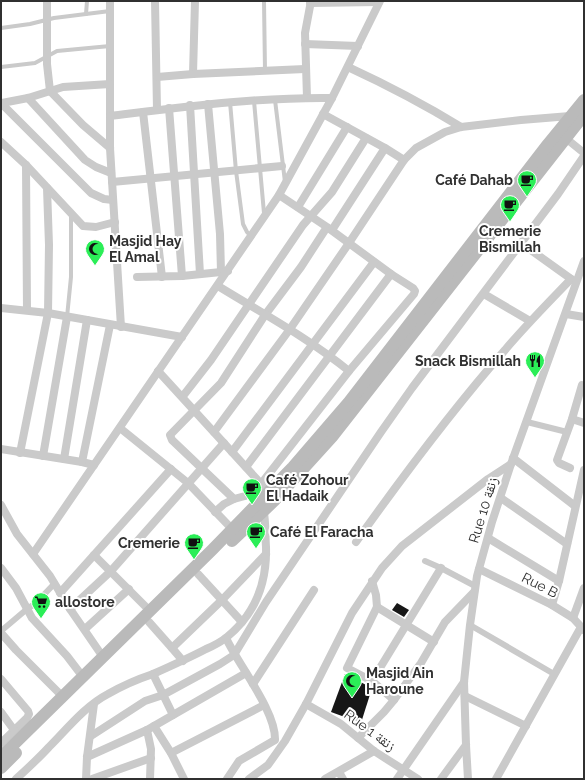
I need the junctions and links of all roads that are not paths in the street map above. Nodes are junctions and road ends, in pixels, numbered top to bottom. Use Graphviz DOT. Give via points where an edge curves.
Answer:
graph roads {
  1 [pos="47,1"];
  2 [pos="87,1"];
  3 [pos="110,1"];
  4 [pos="155,1"];
  5 [pos="195,1"];
  6 [pos="264,1"];
  7 [pos="380,1"];
  8 [pos="311,2"];
  9 [pos="110,11"];
  10 [pos="86,14"];
  11 [pos="46,19"];
  12 [pos="1,28"];
  13 [pos="305,44"];
  14 [pos="111,46"];
  15 [pos="358,46"];
  16 [pos="47,56"];
  17 [pos="1,67"];
  18 [pos="348,67"];
  19 [pos="306,69"];
  20 [pos="265,71"];
  21 [pos="192,74"];
  22 [pos="157,77"];
  23 [pos="110,84"];
  24 [pos="50,91"];
  25 [pos="28,98"];
  26 [pos="306,98"];
  27 [pos="332,98"];
  28 [pos="275,99"];
  29 [pos="254,100"];
  30 [pos="584,100"];
  31 [pos="230,102"];
  32 [pos="1,103"];
  33 [pos="208,104"];
  34 [pos="190,106"];
  35 [pos="169,108"];
  36 [pos="157,110"];
  37 [pos="143,112"];
  38 [pos="323,114"];
  39 [pos="584,115"];
  40 [pos="110,116"];
  41 [pos="570,116"];
  42 [pos="347,127"];
  43 [pos="461,128"];
  44 [pos="561,135"];
  45 [pos="366,138"];
  46 [pos="1,142"];
  47 [pos="110,148"];
  48 [pos="385,148"];
  49 [pos="584,155"];
  50 [pos="404,160"];
  51 [pos="26,165"];
  52 [pos="282,166"];
  53 [pos="260,169"];
  54 [pos="236,171"];
  55 [pos="111,173"];
  56 [pos="215,173"];
  57 [pos="195,174"];
  58 [pos="174,176"];
  59 [pos="151,178"];
  60 [pos="112,182"];
  61 [pos="285,184"];
  62 [pos="47,188"];
  63 [pos="279,195"];
  64 [pos="114,200"];
  65 [pos="298,207"];
  66 [pos="71,214"];
  67 [pos="265,216"];
  68 [pos="312,216"];
  69 [pos="115,222"];
  70 [pos="330,228"];
  71 [pos="252,237"];
  72 [pos="349,243"];
  73 [pos="521,244"];
  74 [pos="584,261"];
  75 [pos="374,262"];
  76 [pos="225,272"];
  77 [pos="200,274"];
  78 [pos="391,274"];
  79 [pos="182,276"];
  80 [pos="137,277"];
  81 [pos="162,277"];
  82 [pos="574,281"];
  83 [pos="218,286"];
  84 [pos="484,294"];
  85 [pos="248,305"];
  86 [pos="1,308"];
  87 [pos="27,310"];
  88 [pos="48,313"];
  89 [pos="566,314"];
  90 [pos="265,315"];
  91 [pos="67,317"];
  92 [pos="584,317"];
  93 [pos="87,320"];
  94 [pos="530,322"];
  95 [pos="110,325"];
  96 [pos="121,326"];
  97 [pos="290,329"];
  98 [pos="182,337"];
  99 [pos="313,344"];
  100 [pos="330,356"];
  101 [pos="158,371"];
  102 [pos="349,371"];
  103 [pos="582,385"];
  104 [pos="182,396"];
  105 [pos="194,410"];
  106 [pos="572,419"];
  107 [pos="527,422"];
  108 [pos="584,423"];
  109 [pos="120,428"];
  110 [pos="214,432"];
  111 [pos="567,432"];
  112 [pos="224,443"];
  113 [pos="1,449"];
  114 [pos="232,452"];
  115 [pos="20,453"];
  116 [pos="43,456"];
  117 [pos="64,459"];
  118 [pos="512,461"];
  119 [pos="82,462"];
  120 [pos="94,465"];
  121 [pos="202,468"];
  122 [pos="246,468"];
  123 [pos="570,468"];
  124 [pos="171,469"];
  125 [pos="584,470"];
  126 [pos="188,483"];
  127 [pos="266,498"];
  128 [pos="501,498"];
  129 [pos="234,499"];
  130 [pos="1,505"];
  131 [pos="575,506"];
  132 [pos="215,512"];
  133 [pos="4,521"];
  134 [pos="232,529"];
  135 [pos="488,538"];
  136 [pos="356,542"];
  137 [pos="567,544"];
  138 [pos="33,554"];
  139 [pos="266,554"];
  140 [pos="94,555"];
  141 [pos="425,561"];
  142 [pos="1,568"];
  143 [pos="441,568"];
  144 [pos="479,569"];
  145 [pos="111,571"];
  146 [pos="198,574"];
  147 [pos="372,581"];
  148 [pos="559,581"];
  149 [pos="55,583"];
  150 [pos="584,588"];
  151 [pos="129,589"];
  152 [pos="475,589"];
  153 [pos="314,590"];
  154 [pos="60,593"];
  155 [pos="222,600"];
  156 [pos="552,605"];
  157 [pos="377,607"];
  158 [pos="27,609"];
  159 [pos="70,609"];
  160 [pos="149,616"];
  161 [pos="573,618"];
  162 [pos="242,622"];
  163 [pos="406,625"];
  164 [pos="470,625"];
  165 [pos="85,629"];
  166 [pos="583,629"];
  167 [pos="1,632"];
  168 [pos="226,638"];
  169 [pos="434,642"];
  170 [pos="172,648"];
  171 [pos="234,655"];
  172 [pos="103,657"];
  173 [pos="183,661"];
  174 [pos="246,673"];
  175 [pos="153,674"];
  176 [pos="554,674"];
  177 [pos="83,677"];
  178 [pos="1,679"];
  179 [pos="372,681"];
  180 [pos="464,682"];
  181 [pos="253,684"];
  182 [pos="163,695"];
  183 [pos="465,696"];
  184 [pos="63,697"];
  185 [pos="394,700"];
  186 [pos="94,704"];
  187 [pos="306,704"];
  188 [pos="264,705"];
  189 [pos="1,712"];
  190 [pos="173,715"];
  191 [pos="526,726"];
  192 [pos="151,728"];
  193 [pos="14,730"];
  194 [pos="91,736"];
  195 [pos="358,738"];
  196 [pos="1,743"];
  197 [pos="466,745"];
  198 [pos="374,751"];
  199 [pos="171,753"];
  200 [pos="1,757"];
  201 [pos="87,757"];
  202 [pos="151,758"];
  203 [pos="1,768"];
  204 [pos="404,770"];
  205 [pos="341,775"];
  206 [pos="16,779"];
  207 [pos="86,779"];
  208 [pos="92,779"];
  209 [pos="150,779"];
  210 [pos="184,779"];
  211 [pos="227,779"];
  212 [pos="249,779"];
  213 [pos="325,779"];
  214 [pos="397,779"];
  215 [pos="418,779"];
  216 [pos="441,779"];
  217 [pos="468,779"];
  218 [pos="496,779"];
  1 -- 11 [label="street"];
  2 -- 10 [label="lane"];
  3 -- 9 [label="street"];
  4 -- 22 [label="street"];
  5 -- 21 [label="street"];
  6 -- 20 [label="lane"];
  7 -- 8 [label="street"];
  7 -- 15 [label="street"];
  8 -- 13 [label="street"];
  9 -- 10 [label="lane"];
  9 -- 14 [label="street"];
  10 -- 11 [label="lane"];
  11 -- 12 [label="lane"];
  11 -- 16 [label="street"];
  13 -- 15 [label="street"];
  13 -- 19 [label="street"];
  14 -- 16 [label="lane" via="57,52"];
  14 -- 23 [label="street"];
  15 -- 18 [label="street"];
  16 -- 17 [label="lane" via="35,63"];
  16 -- 24 [label="street"];
  18 -- 27 [label="street"];
  18 -- 43 [label="street" via="431,108"];
  19 -- 20 [label="street"];
  19 -- 26 [label="street"];
  20 -- 21 [label="street"];
  21 -- 22 [label="street"];
  22 -- 36 [label="street"];
  23 -- 24 [label="street" via="73,86"];
  23 -- 40 [label="street"];
  24 -- 25 [label="street"];
  24 -- 47 [label="street"];
  25 -- 32 [label="street"];
  25 -- 55 [label="street" via="85,160"];
  26 -- 27 [label="street"];
  26 -- 28 [label="street"];
  27 -- 38 [label="street"];
  28 -- 29 [label="street"];
  28 -- 52 [label="lane"];
  29 -- 31 [label="street"];
  29 -- 53 [label="lane"];
  30 -- 41 [label="main road"];
  31 -- 33 [label="street"];
  31 -- 54 [label="lane"];
  32 -- 64 [label="street" via="91,193"];
  33 -- 34 [label="street"];
  33 -- 56 [label="street"];
  34 -- 35 [label="street"];
  34 -- 57 [label="street"];
  35 -- 36 [label="street"];
  35 -- 58 [label="street"];
  36 -- 37 [label="street"];
  37 -- 40 [label="street"];
  37 -- 59 [label="street"];
  38 -- 42 [label="street"];
  38 -- 61 [label="street"];
  39 -- 44 [label="main road"];
  40 -- 47 [label="street"];
  41 -- 43 [label="street"];
  41 -- 44 [label="main road"];
  42 -- 45 [label="street"];
  42 -- 65 [label="street"];
  43 -- 50 [label="street" via="445,132 416,148"];
  44 -- 49 [label="street"];
  44 -- 127 [label="main road" via="332,437"];
  45 -- 48 [label="street"];
  45 -- 68 [label="street" via="332,192"];
  46 -- 51 [label="street"];
  47 -- 55 [label="street"];
  48 -- 50 [label="street"];
  48 -- 70 [label="street"];
  49 -- 73 [label="street"];
  50 -- 72 [label="street"];
  51 -- 62 [label="street"];
  51 -- 87 [label="street"];
  52 -- 53 [label="street"];
  52 -- 61 [label="lane"];
  53 -- 54 [label="street"];
  53 -- 67 [label="lane"];
  54 -- 56 [label="street"];
  54 -- 71 [label="lane" via="243,224"];
  55 -- 60 [label="street"];
  56 -- 57 [label="street"];
  56 -- 76 [label="street"];
  57 -- 58 [label="street"];
  57 -- 77 [label="street"];
  58 -- 59 [label="street"];
  58 -- 79 [label="street"];
  59 -- 60 [label="street"];
  59 -- 81 [label="street"];
  60 -- 64 [label="street"];
  61 -- 63 [label="street"];
  62 -- 66 [label="street"];
  62 -- 88 [label="street"];
  63 -- 65 [label="street"];
  63 -- 67 [label="street"];
  64 -- 69 [label="street"];
  65 -- 68 [label="street"];
  66 -- 69 [label="street" via="87,227"];
  66 -- 91 [label="lane" via="71,277"];
  67 -- 71 [label="street"];
  68 -- 70 [label="street"];
  68 -- 85 [label="street" via="303,225"];
  69 -- 96 [label="street"];
  70 -- 72 [label="street"];
  70 -- 90 [label="street"];
  71 -- 76 [label="street"];
  72 -- 75 [label="street"];
  72 -- 97 [label="street"];
  73 -- 82 [label="street"];
  73 -- 84 [label="street"];
  74 -- 82 [label="street, Rue 10 زنقة"];
  75 -- 78 [label="street"];
  75 -- 99 [label="street"];
  76 -- 77 [label="street"];
  76 -- 83 [label="street"];
  77 -- 79 [label="street"];
  78 -- 100 [label="street"];
  78 -- 102 [label="street" via="413,288 414,294"];
  79 -- 81 [label="street"];
  80 -- 81 [label="street"];
  82 -- 89 [label="street, Rue 10 زنقة"];
  82 -- 94 [label="street"];
  83 -- 85 [label="street"];
  83 -- 98 [label="street"];
  84 -- 94 [label="street"];
  84 -- 171 [label="street" via="412,388 266,602"];
  85 -- 90 [label="street"];
  85 -- 104 [label="street" via="208,365"];
  86 -- 87 [label="street"];
  87 -- 88 [label="street"];
  88 -- 91 [label="street"];
  88 -- 115 [label="street"];
  89 -- 92 [label="street"];
  89 -- 107 [label="street, Rue 10 زنقة"];
  90 -- 97 [label="street"];
  90 -- 105 [label="street" via="221,383"];
  91 -- 93 [label="street"];
  91 -- 116 [label="street"];
  93 -- 95 [label="street"];
  93 -- 117 [label="street"];
  94 -- 136 [label="street" via="458,406"];
  95 -- 96 [label="street"];
  95 -- 119 [label="street"];
  96 -- 98 [label="street"];
  97 -- 99 [label="street"];
  97 -- 110 [label="street"];
  98 -- 101 [label="street"];
  99 -- 100 [label="street"];
  99 -- 114 [label="street"];
  100 -- 102 [label="street"];
  100 -- 122 [label="street"];
  101 -- 104 [label="street"];
  101 -- 109 [label="street"];
  102 -- 127 [label="street"];
  103 -- 106 [label="street"];
  104 -- 105 [label="street"];
  105 -- 110 [label="street"];
  105 -- 121 [label="street" via="170,436"];
  106 -- 108 [label="street"];
  106 -- 111 [label="street"];
  107 -- 111 [label="street"];
  107 -- 118 [label="street, Rue 10 زنقة"];
  109 -- 120 [label="street"];
  109 -- 124 [label="street"];
  110 -- 112 [label="street"];
  111 -- 123 [label="street" via="557,460 559,464"];
  112 -- 114 [label="street"];
  112 -- 121 [label="street"];
  113 -- 115 [label="street"];
  114 -- 122 [label="street"];
  115 -- 116 [label="street"];
  116 -- 117 [label="street"];
  117 -- 119 [label="street"];
  118 -- 128 [label="street, Rue 10 زنقة"];
  118 -- 131 [label="street"];
  118 -- 147 [label="street" via="402,546"];
  119 -- 120 [label="street"];
  120 -- 138 [label="street"];
  121 -- 126 [label="street"];
  121 -- 129 [label="street"];
  122 -- 127 [label="street"];
  124 -- 126 [label="street"];
  124 -- 140 [label="street"];
  125 -- 131 [label="street"];
  126 -- 132 [label="street"];
  126 -- 145 [label="street"];
  127 -- 129 [label="street" via="245,496"];
  127 -- 134 [label="main road"];
  127 -- 139 [label="street"];
  127 -- 146 [label="main road"];
  128 -- 135 [label="street, Rue 10 زنقة"];
  128 -- 137 [label="street"];
  129 -- 132 [label="street"];
  130 -- 133 [label="street"];
  131 -- 137 [label="street"];
  132 -- 134 [label="street"];
  133 -- 138 [label="street"];
  134 -- 160 [label="main road"];
  135 -- 144 [label="street, Rue 10 زنقة"];
  135 -- 148 [label="street"];
  137 -- 148 [label="street"];
  138 -- 149 [label="street"];
  139 -- 155 [label="street"];
  139 -- 162 [label="street" via="262,587"];
  140 -- 145 [label="street"];
  140 -- 154 [label="street"];
  141 -- 143 [label="street"];
  142 -- 158 [label="street"];
  143 -- 152 [label="street"];
  143 -- 163 [label="street"];
  144 -- 152 [label="street, Rue 10 زنقة"];
  144 -- 156 [label="street, Rue B"];
  145 -- 151 [label="street"];
  145 -- 159 [label="street"];
  146 -- 155 [label="street"];
  146 -- 160 [label="main road"];
  147 -- 157 [label="street"];
  147 -- 187 [label="street" via="352,614"];
  148 -- 156 [label="street"];
  149 -- 154 [label="street"];
  149 -- 158 [label="street"];
  150 -- 161 [label="street"];
  151 -- 160 [label="street"];
  151 -- 165 [label="street"];
  152 -- 164 [label="street, Rue 10 زنقة"];
  152 -- 169 [label="street" via="446,622"];
  153 -- 181 [label="street"];
  154 -- 159 [label="street"];
  155 -- 162 [label="street"];
  155 -- 170 [label="street"];
  156 -- 161 [label="street, Rue B"];
  157 -- 163 [label="street"];
  157 -- 179 [label="street" via="347,668"];
  158 -- 167 [label="street"];
  158 -- 177 [label="street"];
  159 -- 165 [label="street"];
  160 -- 170 [label="street"];
  160 -- 172 [label="main road"];
  160 -- 203 [label="main road" via="96,676"];
  161 -- 166 [label="street, Rue B"];
  162 -- 168 [label="street"];
  163 -- 169 [label="street"];
  163 -- 179 [label="street"];
  164 -- 176 [label="street"];
  164 -- 180 [label="street, Rue 10 زنقة"];
  165 -- 172 [label="street"];
  166 -- 176 [label="street"];
  167 -- 184 [label="street"];
  168 -- 171 [label="street"];
  168 -- 173 [label="street"];
  169 -- 185 [label="street"];
  170 -- 173 [label="street"];
  171 -- 174 [label="street"];
  171 -- 182 [label="street"];
  172 -- 177 [label="main road"];
  173 -- 175 [label="street"];
  174 -- 181 [label="street"];
  174 -- 190 [label="street"];
  175 -- 182 [label="street"];
  175 -- 186 [label="street" via="108,694"];
  176 -- 191 [label="street"];
  177 -- 184 [label="main road"];
  178 -- 193 [label="street" via="29,712 27,718"];
  179 -- 185 [label="street"];
  180 -- 183 [label="street, Rue 10 زنقة"];
  180 -- 204 [label="street"];
  181 -- 188 [label="street"];
  182 -- 190 [label="street"];
  182 -- 194 [label="street" via="145,701"];
  183 -- 191 [label="street"];
  183 -- 197 [label="street, Rue 10 زنقة"];
  184 -- 200 [label="main road"];
  185 -- 195 [label="street"];
  186 -- 194 [label="street"];
  186 -- 206 [label="street"];
  187 -- 195 [label="street, Rue 1 زنقة" via="341,724"];
  187 -- 212 [label="street" via="275,756 268,765"];
  188 -- 199 [label="street"];
  188 -- 211 [label="street" via="276,731 275,740 239,761"];
  189 -- 193 [label="street"];
  190 -- 192 [label="street"];
  191 -- 218 [label="street"];
  192 -- 199 [label="street"];
  192 -- 201 [label="street"];
  192 -- 202 [label="street"];
  193 -- 196 [label="street"];
  194 -- 201 [label="street"];
  195 -- 198 [label="street, Rue 1 زنقة"];
  197 -- 216 [label="street"];
  197 -- 217 [label="street, Rue 10 زنقة"];
  198 -- 204 [label="street, Rue 1 زنقة"];
  198 -- 205 [label="street"];
  199 -- 210 [label="street"];
  201 -- 207 [label="street"];
  202 -- 208 [label="street"];
  202 -- 209 [label="street"];
  204 -- 214 [label="street"];
  204 -- 215 [label="street, Rue 1 زنقة"];
  205 -- 213 [label="street"];
}
